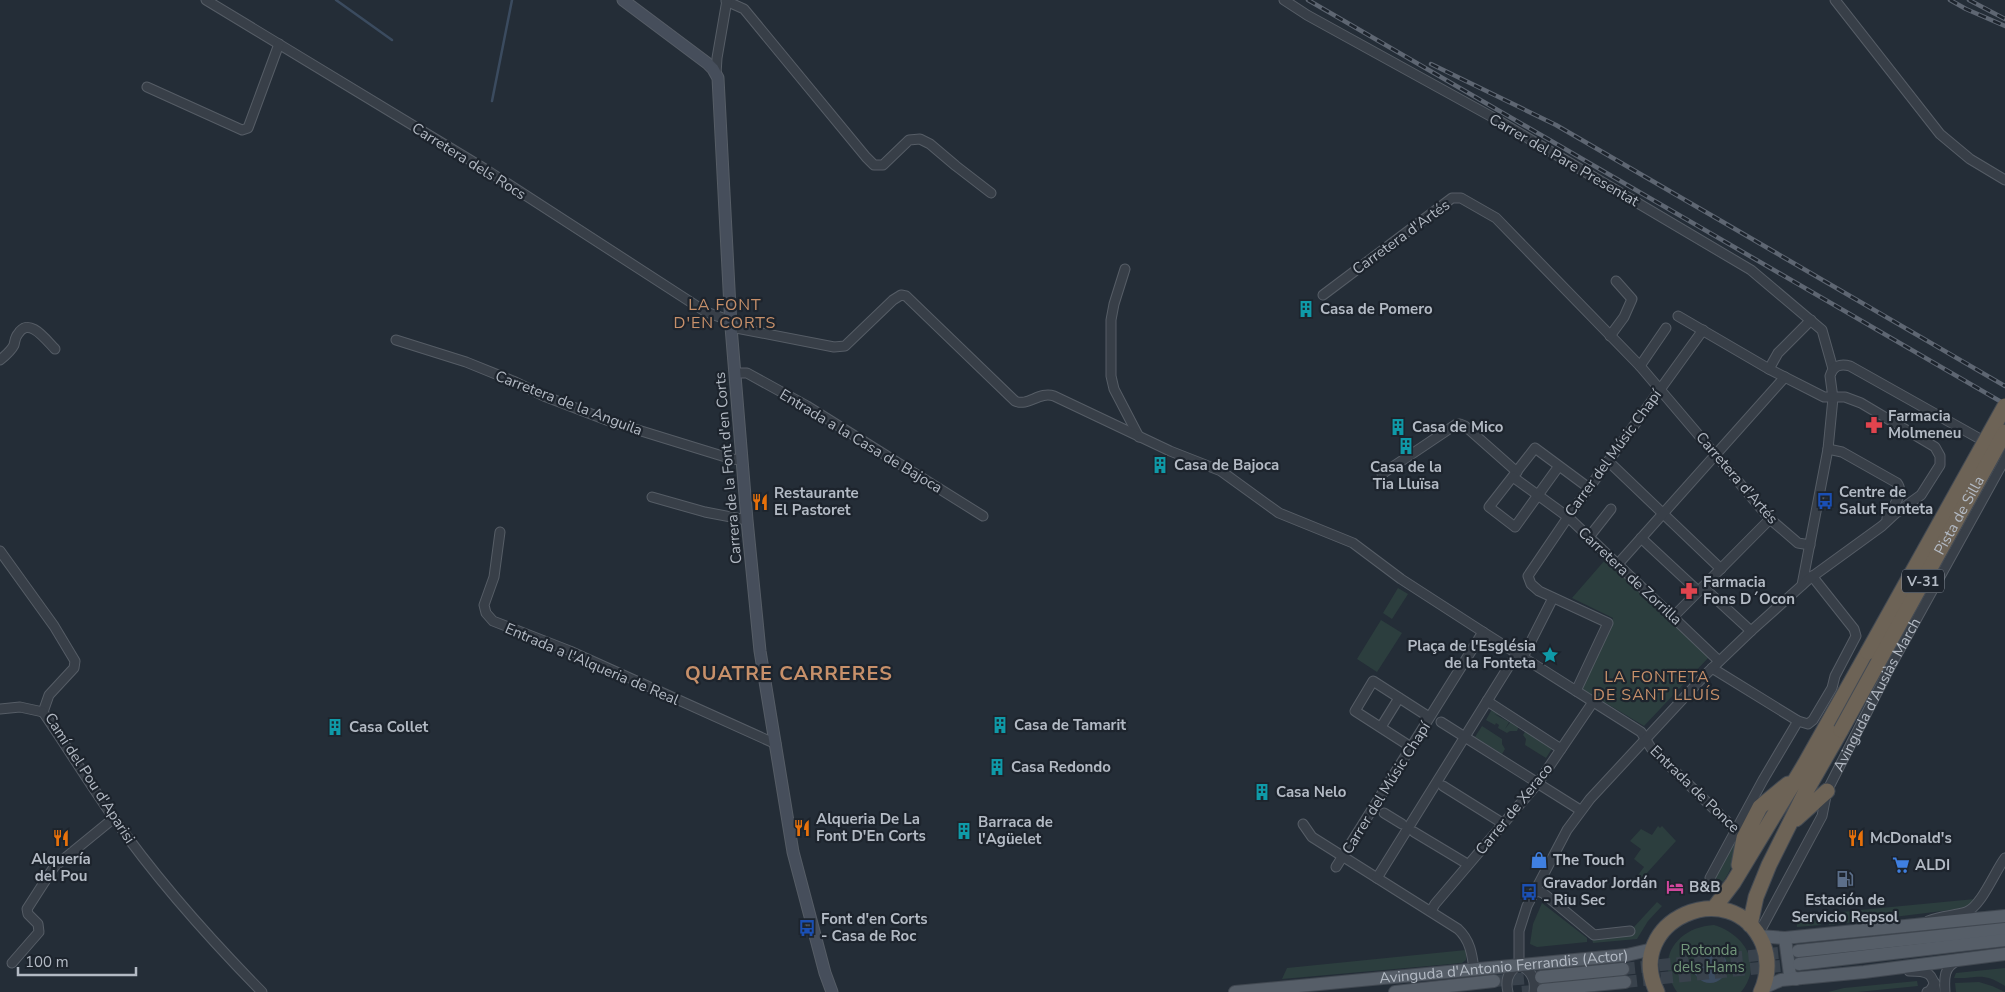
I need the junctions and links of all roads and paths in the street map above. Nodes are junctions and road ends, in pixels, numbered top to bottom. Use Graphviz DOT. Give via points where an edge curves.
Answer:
graph roads {
  1 [pos="206,0"];
  2 [pos="623,0"];
  3 [pos="727,0"];
  4 [pos="1284,0"];
  5 [pos="1835,0"];
  6 [pos="278,44"];
  7 [pos="716,74"];
  8 [pos="147,87"];
  9 [pos="2005,180"];
  10 [pos="991,193"];
  11 [pos="1125,269"];
  12 [pos="1616,281"];
  13 [pos="1323,295"];
  14 [pos="1678,316"];
  15 [pos="1811,320"];
  16 [pos="731,324"];
  17 [pos="1666,328"];
  18 [pos="1703,330"];
  19 [pos="1610,336"];
  20 [pos="396,340"];
  21 [pos="55,349"];
  22 [pos="0,360"];
  23 [pos="1640,366"];
  24 [pos="1769,369"];
  25 [pos="1833,369"];
  26 [pos="735,373"];
  27 [pos="1785,377"];
  28 [pos="1660,389"];
  29 [pos="1833,398"];
  30 [pos="2005,406"];
  31 [pos="2005,432"];
  32 [pos="1139,436"];
  33 [pos="1828,449"];
  34 [pos="1715,453"];
  35 [pos="2005,453"];
  36 [pos="2005,459"];
  37 [pos="742,460"];
  38 [pos="1608,461"];
  39 [pos="1559,466"];
  40 [pos="1382,474"];
  41 [pos="1515,474"];
  42 [pos="1589,488"];
  43 [pos="1538,495"];
  44 [pos="652,497"];
  45 [pos="1611,509"];
  46 [pos="1662,514"];
  47 [pos="983,516"];
  48 [pos="1568,517"];
  49 [pos="1770,518"];
  50 [pos="747,520"];
  51 [pos="1882,526"];
  52 [pos="500,532"];
  53 [pos="1589,537"];
  54 [pos="1641,538"];
  55 [pos="1810,545"];
  56 [pos="0,551"];
  57 [pos="1618,564"];
  58 [pos="1721,568"];
  59 [pos="1812,576"];
  60 [pos="1802,585"];
  61 [pos="1700,589"];
  62 [pos="1553,598"];
  63 [pos="1673,616"];
  64 [pos="1751,631"];
  65 [pos="1483,632"];
  66 [pos="1520,655"];
  67 [pos="1719,661"];
  68 [pos="1712,668"];
  69 [pos="1576,691"];
  70 [pos="1399,698"];
  71 [pos="1487,701"];
  72 [pos="1593,702"];
  73 [pos="0,709"];
  74 [pos="43,712"];
  75 [pos="1429,717"];
  76 [pos="1440,722"];
  77 [pos="1803,723"];
  78 [pos="1835,726"];
  79 [pos="1381,727"];
  80 [pos="1464,737"];
  81 [pos="1645,741"];
  82 [pos="776,744"];
  83 [pos="1411,747"];
  84 [pos="1561,749"];
  85 [pos="1796,778"];
  86 [pos="1533,780"];
  87 [pos="1763,780"];
  88 [pos="1443,786"];
  89 [pos="1542,786"];
  90 [pos="1827,791"];
  91 [pos="1760,807"];
  92 [pos="1577,808"];
  93 [pos="1384,813"];
  94 [pos="114,818"];
  95 [pos="1499,820"];
  96 [pos="1791,823"];
  97 [pos="1303,824"];
  98 [pos="1402,824"];
  99 [pos="1414,832"];
  100 [pos="1740,834"];
  101 [pos="1343,856"];
  102 [pos="2005,858"];
  103 [pos="1464,862"];
  104 [pos="1336,867"];
  105 [pos="1377,878"];
  106 [pos="1710,878"];
  107 [pos="1733,882"];
  108 [pos="1535,890"];
  109 [pos="1714,908"];
  110 [pos="1431,912"];
  111 [pos="2005,916"];
  112 [pos="1920,924"];
  113 [pos="2005,929"];
  114 [pos="1630,931"];
  115 [pos="1756,932"];
  116 [pos="1785,938"];
  117 [pos="2005,940"];
  118 [pos="1653,949"];
  119 [pos="2005,954"];
  120 [pos="1961,959"];
  121 [pos="12,963"];
  122 [pos="1519,965"];
  123 [pos="1474,969"];
  124 [pos="1623,969"];
  125 [pos="1864,972"];
  126 [pos="825,973"];
  127 [pos="1796,979"];
  128 [pos="1494,981"];
  129 [pos="1625,982"];
  130 [pos="1539,986"];
  131 [pos="1934,989"];
  132 [pos="1762,990"];
  133 [pos="262,992"];
  134 [pos="828,992"];
  135 [pos="832,992"];
  136 [pos="1235,992"];
  137 [pos="1395,992"];
  138 [pos="1508,992"];
  139 [pos="1657,992"];
  140 [pos="1945,992"];
  1 -- 6 [label="street, Carretera dels Rocs"];
  2 -- 7 [label="street" via="707,63"];
  3 -- 7 [label="street"];
  3 -- 10 [label="street" via="744,9 874,165 883,165 908,140 920,139"];
  4 -- 15 [label="street, Carrer del Pare Presentat" via="1494,118 1752,270"];
  5 -- 9 [label="street" via="1940,134 1970,159"];
  6 -- 8 [label="street" via="248,128 242,130"];
  6 -- 16 [label="street, Carretera dels Rocs" via="485,169 706,312"];
  7 -- 16 [label="street, Carrera de la Font d'en Corts"];
  11 -- 32 [label="street" via="1111,320 1110,370 1114,389"];
  12 -- 19 [label="street" via="1632,299"];
  13 -- 19 [label="street, Carretera d'Artés" via="1452,198 1461,198 1496,218"];
  14 -- 18 [label="street"];
  15 -- 24 [label="street" via="1778,353"];
  15 -- 25 [label="street, Carrer del Pare Presentat" via="1822,330"];
  16 -- 26 [label="street, Carrera de la Font d'en Corts"];
  16 -- 32 [label="street, Carretera dels Rocs" via="834,348 845,346 893,300 906,296 1014,400 1023,402 1044,394 1054,396"];
  17 -- 23 [label="street"];
  18 -- 24 [label="street"];
  18 -- 28 [label="street, Carrer del Músic Chapí"];
  19 -- 23 [label="street, Carretera d'Artés"];
  20 -- 37 [label="street, Carretera de la Anguila" via="466,362 612,422"];
  21 -- 22 [label="street" via="36,330 22,328 13,347"];
  23 -- 28 [label="street, Carretera d'Artés"];
  24 -- 27 [label="street"];
  25 -- 29 [label="street, Carrer del Pare Presentat" via="1829,380"];
  25 -- 35 [label="street" via="1839,365 1850,366"];
  26 -- 37 [label="street, Carrera de la Font d'en Corts"];
  26 -- 47 [label="street, Entrada a la Casa de Bajoca" via="747,373 807,406"];
  27 -- 29 [label="street" via="1824,398"];
  27 -- 34 [label="street"];
  28 -- 34 [label="street, Carretera d'Artés"];
  28 -- 38 [label="street, Carrer del Músic Chapí"];
  29 -- 33 [label="street, Carrer del Pare Presentat"];
  29 -- 51 [label="street" via="1845,397 1861,403 1935,448 1941,461 1925,491"];
  30 -- 78 [label="highway, V-31, bridge" via="1868,652"];
  31 -- 78 [label="highway, Pista de Silla / V-31, bridge"];
  32 -- 65 [label="street, Entrada de Ponce" via="1221,471 1279,512 1353,543 1401,579"];
  33 -- 51 [label="street" via="1842,452 1897,483 1899,495"];
  33 -- 55 [label="street, Carrer del Pare Presentat"];
  34 -- 46 [label="street"];
  34 -- 49 [label="street, Carretera d'Artés"];
  36 -- 90 [label="street, Avinguda d'Ausiàs March" via="1890,668"];
  37 -- 50 [label="street, Carrera de la Font d'en Corts"];
  38 -- 42 [label="street, Carrer del Músic Chapí"];
  38 -- 46 [label="street"];
  39 -- 41 [label="street" via="1535,448"];
  39 -- 42 [label="street"];
  39 -- 43 [label="street"];
  40 -- 41 [label="street, Carretera de Zorrilla" via="1460,424"];
  41 -- 43 [label="street, Carretera de Zorrilla"];
  41 -- 43 [label="street" via="1489,507 1515,527"];
  42 -- 48 [label="street, Carrer del Músic Chapí"];
  43 -- 48 [label="street, Carretera de Zorrilla"];
  44 -- 50 [label="street"];
  45 -- 53 [label="street"];
  46 -- 54 [label="street"];
  46 -- 58 [label="street"];
  48 -- 53 [label="street, Carretera de Zorrilla"];
  48 -- 62 [label="street, Carrer del Músic Chapí" via="1527,578 1539,591"];
  49 -- 55 [label="street, Carretera d'Artés" via="1798,543"];
  49 -- 58 [label="street"];
  50 -- 82 [label="street, Carrera de la Font d'en Corts" via="760,651"];
  51 -- 59 [label="street"];
  52 -- 82 [label="street, Entrada a l'Alqueria de Real" via="494,577 484,605 493,621 570,651"];
  53 -- 57 [label="street, Carretera de Zorrilla"];
  54 -- 57 [label="street"];
  54 -- 61 [label="street"];
  55 -- 60 [label="street, Carrer del Pare Presentat"];
  56 -- 74 [label="street, Camí del Pou d'Aparisi" via="75,661 74,668 49,695"];
  57 -- 63 [label="street, Carretera de Zorrilla"];
  58 -- 61 [label="street"];
  59 -- 60 [label="street"];
  59 -- 77 [label="street" via="1855,632 1855,640 1813,720"];
  60 -- 64 [label="street"];
  61 -- 63 [label="street"];
  61 -- 64 [label="street"];
  62 -- 66 [label="street"];
  62 -- 69 [label="street" via="1608,623"];
  63 -- 67 [label="street, Carretera de Zorrilla"];
  64 -- 67 [label="street"];
  65 -- 66 [label="street, Entrada de Ponce"];
  65 -- 75 [label="street, Carrer del Músic Chapí"];
  66 -- 69 [label="street, Entrada de Ponce"];
  66 -- 71 [label="street"];
  67 -- 68 [label="street"];
  68 -- 77 [label="street"];
  68 -- 81 [label="street"];
  69 -- 72 [label="street, Entrada de Ponce"];
  70 -- 75 [label="street"];
  70 -- 79 [label="street"];
  70 -- 79 [label="street" via="1373,681 1355,711"];
  71 -- 80 [label="street"];
  71 -- 84 [label="street"];
  72 -- 81 [label="street, Entrada de Ponce" via="1641,732"];
  72 -- 84 [label="street, Carrer de Xeraco"];
  73 -- 74 [label="street" via="20,707"];
  74 -- 94 [label="street, Camí del Pou d'Aparisi"];
  75 -- 83 [label="street, Carrer del Músic Chapí"];
  76 -- 80 [label="street"];
  77 -- 87 [label="street"];
  78 -- 85 [label="highway, Avinguda d'Ausiàs March / V-31"];
  78 -- 96 [label="highway, Avinguda d'Ausiàs March / V-31"];
  79 -- 83 [label="street"];
  80 -- 86 [label="street"];
  80 -- 105 [label="street"];
  81 -- 100 [label="street, Entrada de Ponce"];
  81 -- 108 [label="street" via="1580,811"];
  82 -- 126 [label="street, Carrera de la Font d'en Corts" via="793,852"];
  83 -- 101 [label="street, Carrer del Músic Chapí"];
  84 -- 110 [label="street, Carrer de Xeraco" via="1534,788"];
  85 -- 91 [label="highway"];
  85 -- 107 [label="highway, Avinguda d'Ausiàs March / V-31"];
  87 -- 91 [label="street" via="1766,794"];
  87 -- 100 [label="street"];
  88 -- 95 [label="street"];
  89 -- 92 [label="street"];
  90 -- 96 [label="highway"];
  90 -- 115 [label="street, Avinguda d'Ausiàs March" via="1822,816"];
  91 -- 100 [label="highway"];
  93 -- 98 [label="street"];
  94 -- 121 [label="street" via="54,867 27,909 38,924 39,932"];
  94 -- 133 [label="street, Camí del Pou d'Aparisi" via="195,921"];
  96 -- 115 [label="highway, Avinguda d'Ausiàs March / V-31" via="1756,897"];
  97 -- 101 [label="street" via="1312,837"];
  99 -- 103 [label="street"];
  100 -- 106 [label="street"];
  100 -- 107 [label="highway" via="1740,864"];
  101 -- 104 [label="street, Carrer del Músic Chapí"];
  101 -- 105 [label="street"];
  102 -- 112 [label="street" via="1974,907 1966,912 1940,915"];
  105 -- 110 [label="street"];
  107 -- 109 [label="highway, Avinguda d'Ausiàs March / V-31"];
  108 -- 114 [label="street" via="1594,935"];
  108 -- 122 [label="street" via="1519,931"];
  109 -- 115 [label="highway" via="1730,912"];
  109 -- 118 [label="highway" via="1694,910 1676,918 1662,932"];
  110 -- 123 [label="street" via="1464,934"];
  111 -- 112 [label="main road"];
  112 -- 116 [label="main road"];
  113 -- 117 [label="main road" via="1798,957"];
  115 -- 116 [label="main road"];
  115 -- 132 [label="highway" via="1767,961"];
  116 -- 127 [label="main road" via="1790,975"];
  118 -- 122 [label="main road, Avinguda d'Antonio Ferrandis (Actor)" via="1627,955"];
  118 -- 139 [label="highway" via="1651,972"];
  119 -- 120 [label="main road"];
  120 -- 125 [label="main road"];
  120 -- 140 [label="street" via="1952,963 1945,972"];
  122 -- 123 [label="main road, Avinguda d'Antonio Ferrandis (Actor)"];
  122 -- 130 [label="street" via="1529,971 1535,986"];
  122 -- 138 [label="street" via="1509,974"];
  123 -- 136 [label="main road, Avinguda d'Antonio Ferrandis (Actor)"];
  124 -- 130 [label="main road, Avinguda d'Antonio Ferrandis (Actor)"];
  125 -- 127 [label="main road"];
  125 -- 131 [label="street" via="1918,971 1930,974"];
  126 -- 134 [label="street"];
  126 -- 135 [label="street"];
  127 -- 132 [label="main road" via="1781,980"];
  128 -- 137 [label="main road, Avinguda d'Antonio Ferrandis (Actor)"];
  129 -- 130 [label="main road, Avinguda d'Antonio Ferrandis (Actor)"];
}
